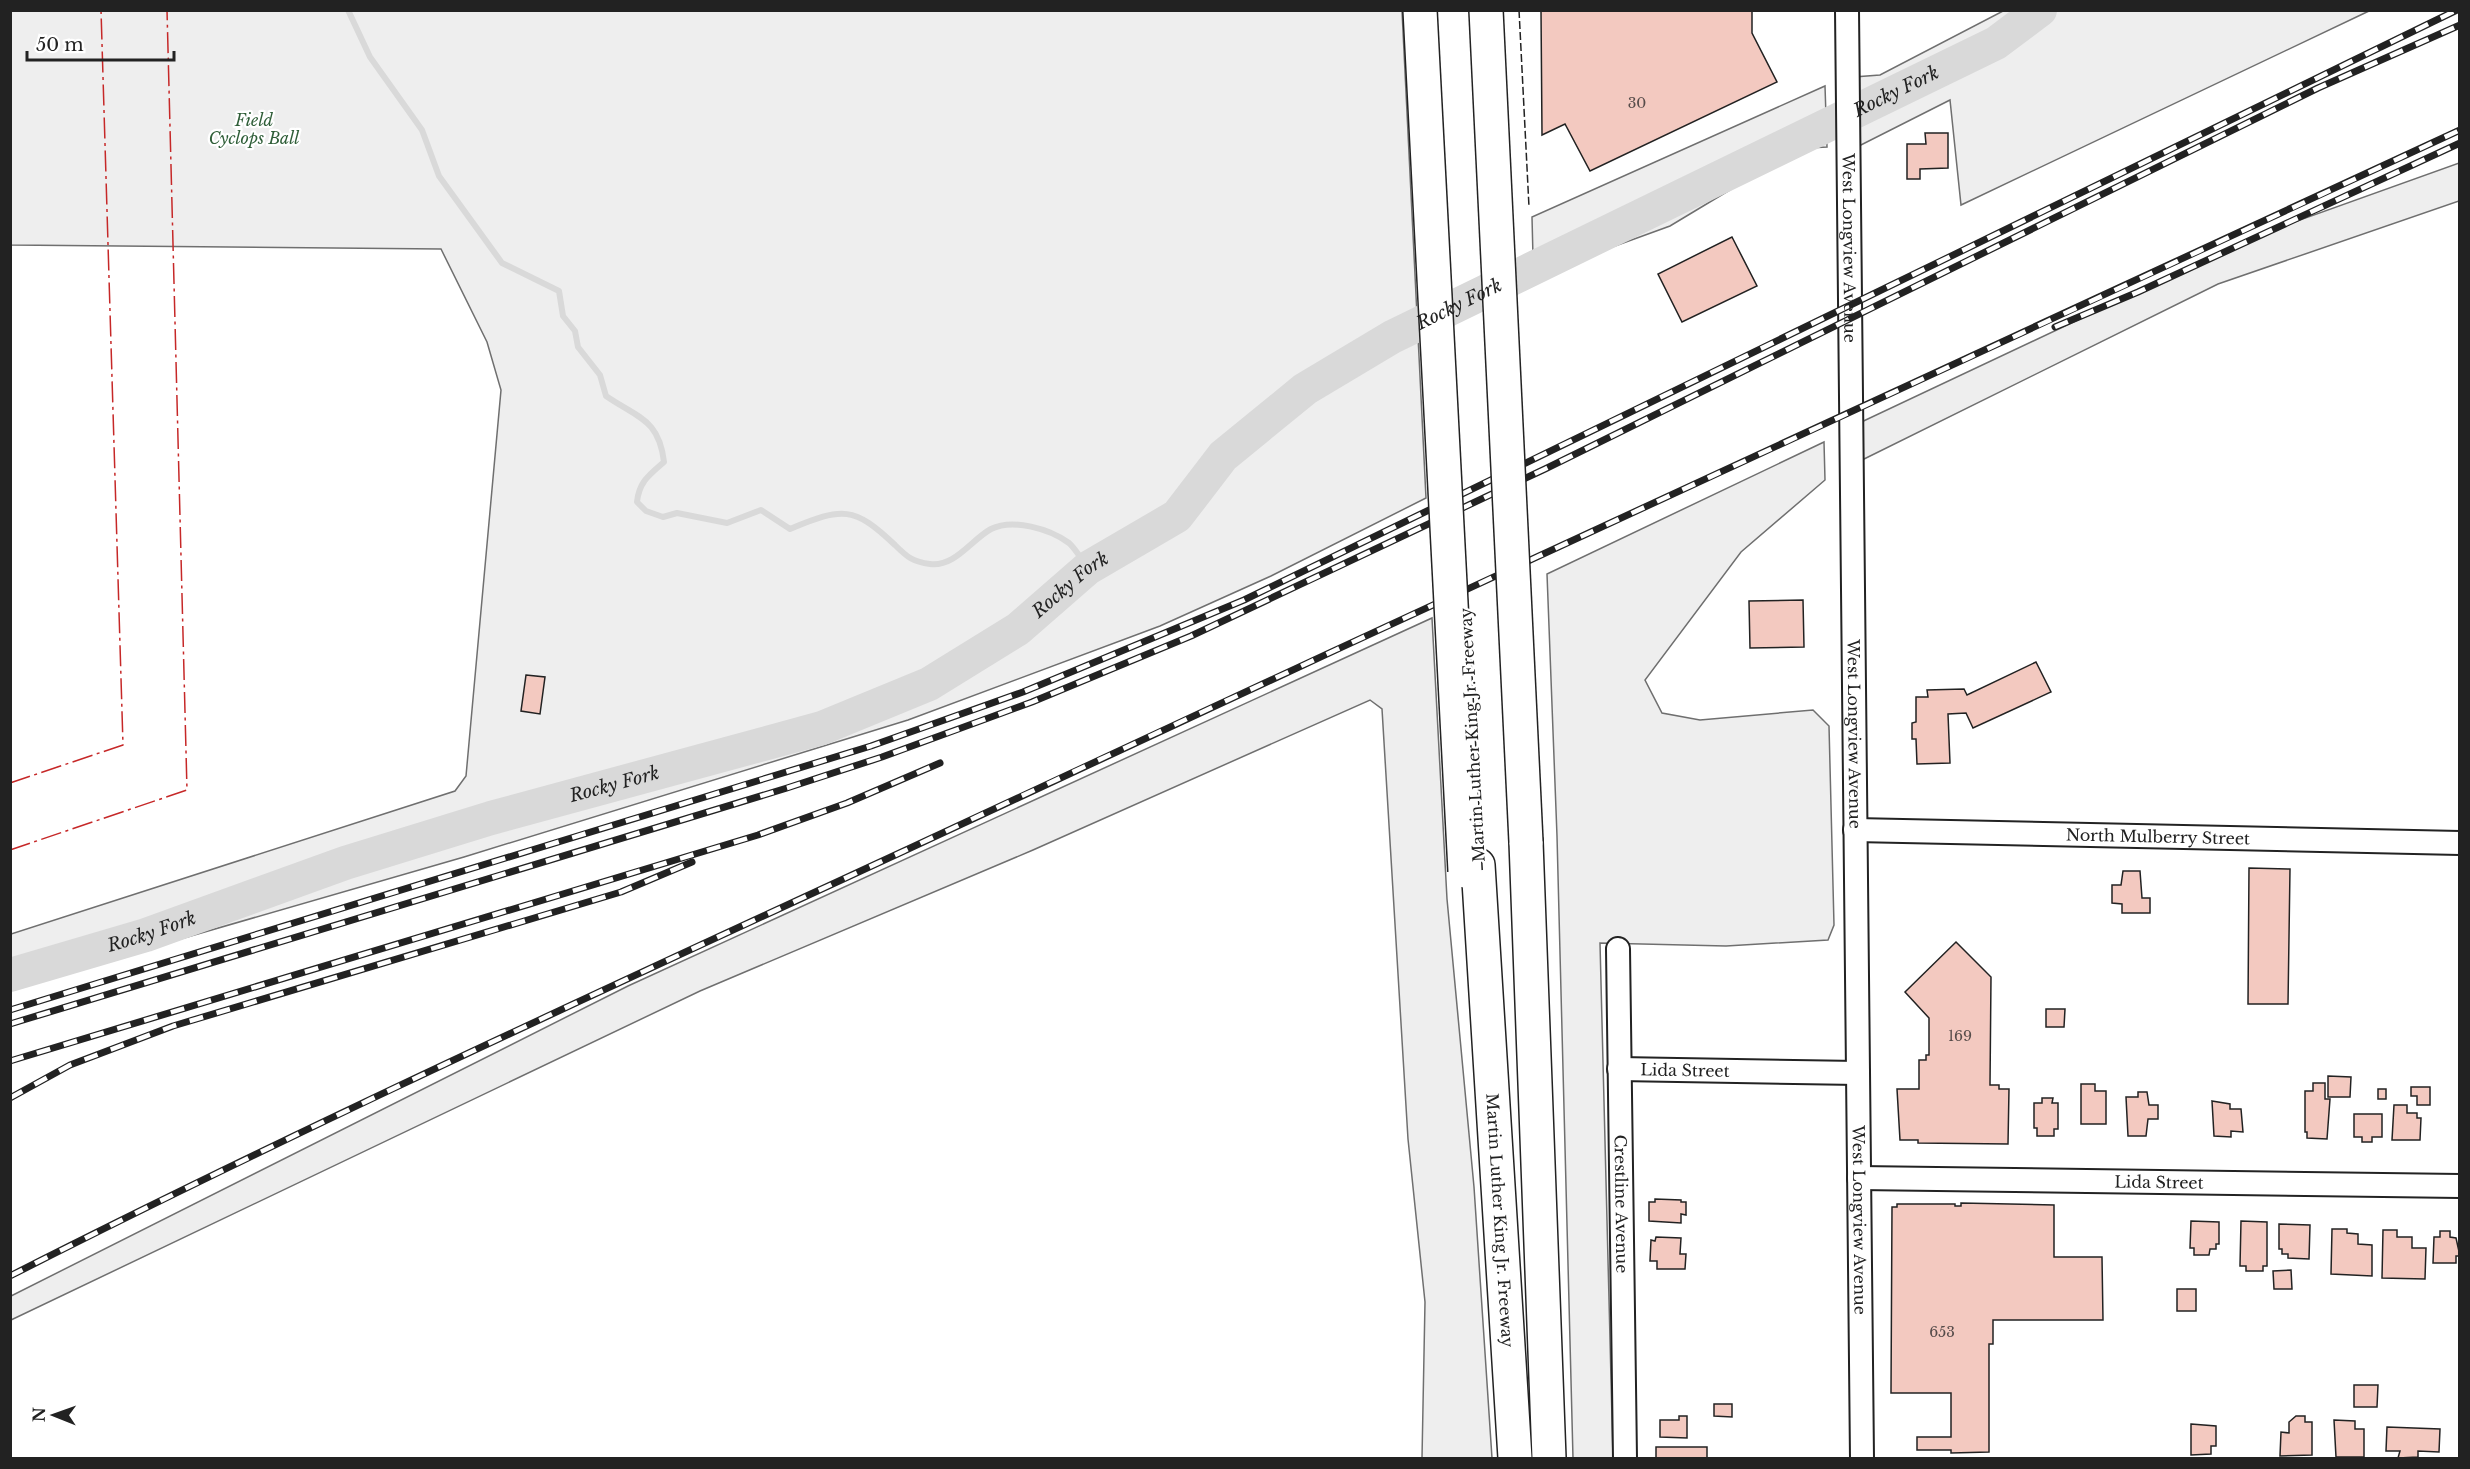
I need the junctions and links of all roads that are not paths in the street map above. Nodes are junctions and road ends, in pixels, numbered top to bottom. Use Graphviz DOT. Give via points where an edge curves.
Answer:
graph roads {
  1 [pos="1420,10"];
  2 [pos="1436,10"];
  3 [pos="1486,10"];
  4 [pos="1502,10"];
  5 [pos="1847,10"];
  6 [pos="1855,830"];
  7 [pos="1534,838"];
  8 [pos="2460,843"];
  9 [pos="1471,868"];
  10 [pos="1618,948"];
  11 [pos="1619,1069"];
  12 [pos="1858,1073"];
  13 [pos="1859,1178"];
  14 [pos="2460,1186"];
  15 [pos="1515,1458"];
  16 [pos="1549,1458"];
  17 [pos="1625,1458"];
  18 [pos="1862,1458"];
  1 -- 9 [label="highway, bridge"];
  2 -- 9 [label="highway, Martin Luther King Jr. Freeway"];
  3 -- 7 [label="highway, bridge"];
  4 -- 7 [label="highway"];
  5 -- 6 [label="street, West Longview Avenue"];
  6 -- 8 [label="street, North Mulberry Street"];
  6 -- 12 [label="street, West Longview Avenue"];
  7 -- 16 [label="highway" via="1531,947"];
  9 -- 15 [label="highway, Martin Luther King Jr. Freeway" via="1487,1021"];
  10 -- 11 [label="street, Crestline Avenue"];
  11 -- 12 [label="street, Lida Street"];
  11 -- 17 [label="street, Crestline Avenue"];
  12 -- 13 [label="street, West Longview Avenue"];
  13 -- 14 [label="street, Lida Street"];
  13 -- 18 [label="street, West Longview Avenue"];
}
